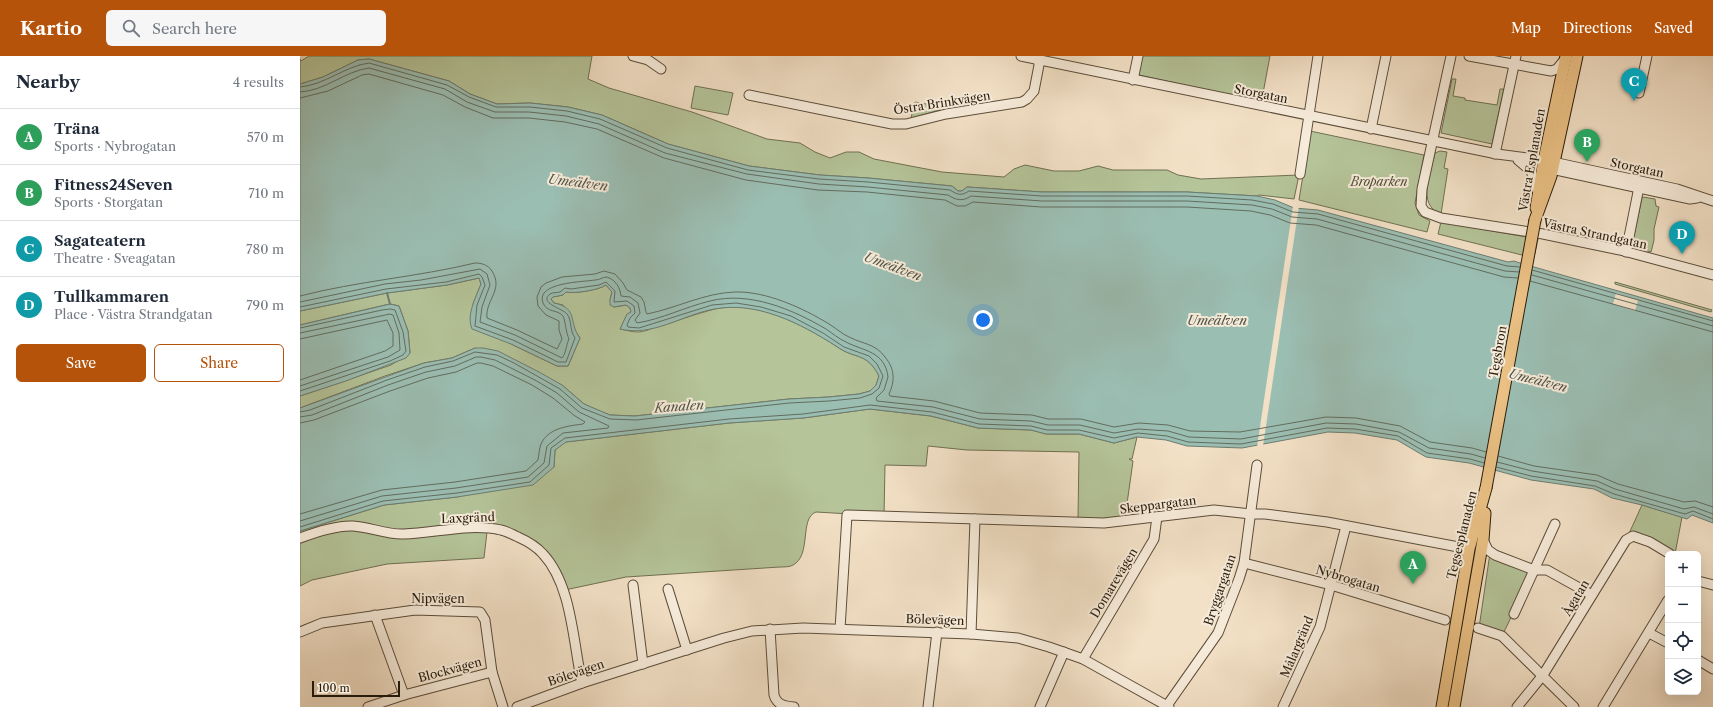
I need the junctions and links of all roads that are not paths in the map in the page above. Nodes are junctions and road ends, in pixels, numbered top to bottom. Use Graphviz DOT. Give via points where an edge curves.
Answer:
graph roads {
  1 [pos="633,56"];
  2 [pos="1021,56"];
  3 [pos="1138,56"];
  4 [pos="1318,56"];
  5 [pos="1386,56"];
  6 [pos="1451,56"];
  7 [pos="1469,56"];
  8 [pos="1577,56"];
  9 [pos="1647,56"];
  10 [pos="1566,57"];
  11 [pos="1038,58"];
  12 [pos="1515,60"];
  13 [pos="661,69"];
  14 [pos="1133,80"];
  15 [pos="1639,93"];
  16 [pos="749,95"];
  17 [pos="1309,115"];
  18 [pos="1371,129"];
  19 [pos="1432,141"];
  20 [pos="1496,154"];
  21 [pos="1518,160"];
  22 [pos="1548,164"];
  23 [pos="1300,174"];
  24 [pos="1639,188"];
  25 [pos="1538,191"];
  26 [pos="1700,198"];
  27 [pos="1713,201"];
  28 [pos="1535,220"];
  29 [pos="1626,252"];
  30 [pos="1713,275"];
  31 [pos="1257,466"];
  32 [pos="1486,488"];
  33 [pos="1251,514"];
  34 [pos="1157,517"];
  35 [pos="975,519"];
  36 [pos="1555,524"];
  37 [pos="1346,526"];
  38 [pos="300,538"];
  39 [pos="1483,540"];
  40 [pos="1470,550"];
  41 [pos="1665,551"];
  42 [pos="1244,563"];
  43 [pos="1534,570"];
  44 [pos="1701,582"];
  45 [pos="633,585"];
  46 [pos="1331,585"];
  47 [pos="1713,585"];
  48 [pos="668,588"];
  49 [pos="1592,595"];
  50 [pos="1665,605"];
  51 [pos="1514,614"];
  52 [pos="375,615"];
  53 [pos="1445,620"];
  54 [pos="1478,628"];
  55 [pos="770,629"];
  56 [pos="840,629"];
  57 [pos="300,632"];
  58 [pos="937,632"];
  59 [pos="1649,633"];
  60 [pos="971,634"];
  61 [pos="1665,641"];
  62 [pos="687,650"];
  63 [pos="1064,652"];
  64 [pos="1083,659"];
  65 [pos="1701,662"];
  66 [pos="643,664"];
  67 [pos="1713,669"];
  68 [pos="492,672"];
  69 [pos="1543,676"];
  70 [pos="582,683"];
  71 [pos="404,695"];
  72 [pos="368,707"];
  73 [pos="503,707"];
  74 [pos="517,707"];
  75 [pos="794,707"];
  76 [pos="928,707"];
  77 [pos="1040,707"];
  78 [pos="1167,707"];
  79 [pos="1283,707"];
  80 [pos="1442,707"];
  81 [pos="1454,707"];
  82 [pos="1516,707"];
  83 [pos="1574,707"];
  84 [pos="1603,707"];
  1 -- 13 [label="street" via="648,60"];
  2 -- 11 [label="street, Storgatan"];
  3 -- 14 [label="street"];
  4 -- 17 [label="street"];
  5 -- 18 [label="street"];
  6 -- 19 [label="street"];
  7 -- 12 [label="street"];
  8 -- 22 [label="main road, Västra Esplanaden"];
  9 -- 15 [label="street"];
  10 -- 12 [label="street" via="1557,69 1551,72"];
  10 -- 22 [label="main road, Västra Esplanaden" via="1550,129"];
  11 -- 14 [label="street, Storgatan"];
  11 -- 16 [label="street, Östra Brinkvägen" via="1034,91 1022,102 898,124"];
  12 -- 20 [label="street"];
  14 -- 17 [label="street, Storgatan"];
  17 -- 18 [label="street, Storgatan"];
  17 -- 23 [label="street"];
  18 -- 19 [label="street, Storgatan"];
  19 -- 20 [label="street, Storgatan"];
  19 -- 29 [label="street, Västra Strandgatan" via="1421,197 1421,206 1425,212 1441,218 1543,234"];
  20 -- 21 [label="street, Storgatan"];
  20 -- 22 [label="street, Storgatan"];
  21 -- 22 [label="street, Storgatan"];
  21 -- 25 [label="street" via="1531,171"];
  22 -- 24 [label="street, Storgatan"];
  22 -- 25 [label="main road, Västra Esplanaden"];
  22 -- 26 [label="street, Storgatan" via="1677,189"];
  22 -- 28 [label="main road, Västra Esplanaden" via="1546,194"];
  24 -- 26 [label="street, Storgatan" via="1690,199"];
  24 -- 29 [label="street"];
  25 -- 28 [label="main road, Västra Esplanaden"];
  26 -- 27 [label="street, Storgatan"];
  28 -- 32 [label="main road, Tegsbron, bridge"];
  29 -- 30 [label="street, Västra Strandgatan"];
  31 -- 33 [label="street, Bryggargatan"];
  32 -- 39 [label="main road, Tegsesplanaden"];
  32 -- 40 [label="main road, Tegsesplanaden"];
  33 -- 34 [label="street, Skeppargatan" via="1214,510"];
  33 -- 37 [label="street, Skeppargatan" via="1293,517"];
  33 -- 42 [label="street, Bryggargatan"];
  34 -- 35 [label="street, Skeppargatan" via="1104,523"];
  34 -- 64 [label="street, Domarevägen" via="1154,539"];
  35 -- 56 [label="street, Skeppargatan" via="847,515"];
  35 -- 60 [label="street"];
  36 -- 43 [label="street"];
  37 -- 40 [label="street, Skeppargatan"];
  37 -- 46 [label="street, Målargränd"];
  38 -- 70 [label="street, Laxgränd" via="354,526 402,535 457,529 502,530 525,540 543,554 559,580 569,615"];
  39 -- 43 [label="street" via="1490,553"];
  39 -- 81 [label="main road, Tegsesplanaden"];
  40 -- 80 [label="main road, Tegsesplanaden"];
  41 -- 49 [label="street, Ågatan" via="1650,542 1633,536 1628,537"];
  42 -- 46 [label="street, Nybrogatan"];
  42 -- 78 [label="street, Bryggargatan" via="1218,633"];
  43 -- 49 [label="street" via="1547,570"];
  43 -- 51 [label="street"];
  44 -- 47 [label="street"];
  45 -- 66 [label="street"];
  46 -- 53 [label="street, Nybrogatan"];
  46 -- 79 [label="street, Målargränd" via="1320,627"];
  48 -- 62 [label="street"];
  49 -- 69 [label="street, Ågatan"];
  50 -- 59 [label="street"];
  52 -- 57 [label="street, Nipvägen" via="322,623"];
  52 -- 68 [label="street, Nipvägen" via="415,610 480,612 485,620"];
  52 -- 71 [label="street"];
  54 -- 69 [label="street" via="1502,636"];
  55 -- 56 [label="street, Bölevägen"];
  55 -- 62 [label="street, Bölevägen" via="724,638"];
  55 -- 75 [label="street" via="774,695 780,705"];
  56 -- 58 [label="street, Bölevägen"];
  58 -- 60 [label="street, Bölevägen"];
  58 -- 76 [label="street"];
  59 -- 61 [label="street"];
  59 -- 84 [label="street"];
  60 -- 63 [label="street, Bölevägen" via="1018,638"];
  62 -- 66 [label="street, Bölevägen"];
  63 -- 64 [label="street, Bölevägen"];
  63 -- 77 [label="street"];
  64 -- 78 [label="street, Bölevägen"];
  65 -- 67 [label="street"];
  66 -- 70 [label="street, Bölevägen"];
  68 -- 71 [label="street, Blockvägen"];
  68 -- 73 [label="street, Nipvägen"];
  69 -- 82 [label="street, Ågatan"];
  69 -- 83 [label="street"];
  70 -- 74 [label="street, Bölevägen"];
  71 -- 72 [label="street, Blockvägen"];
}
